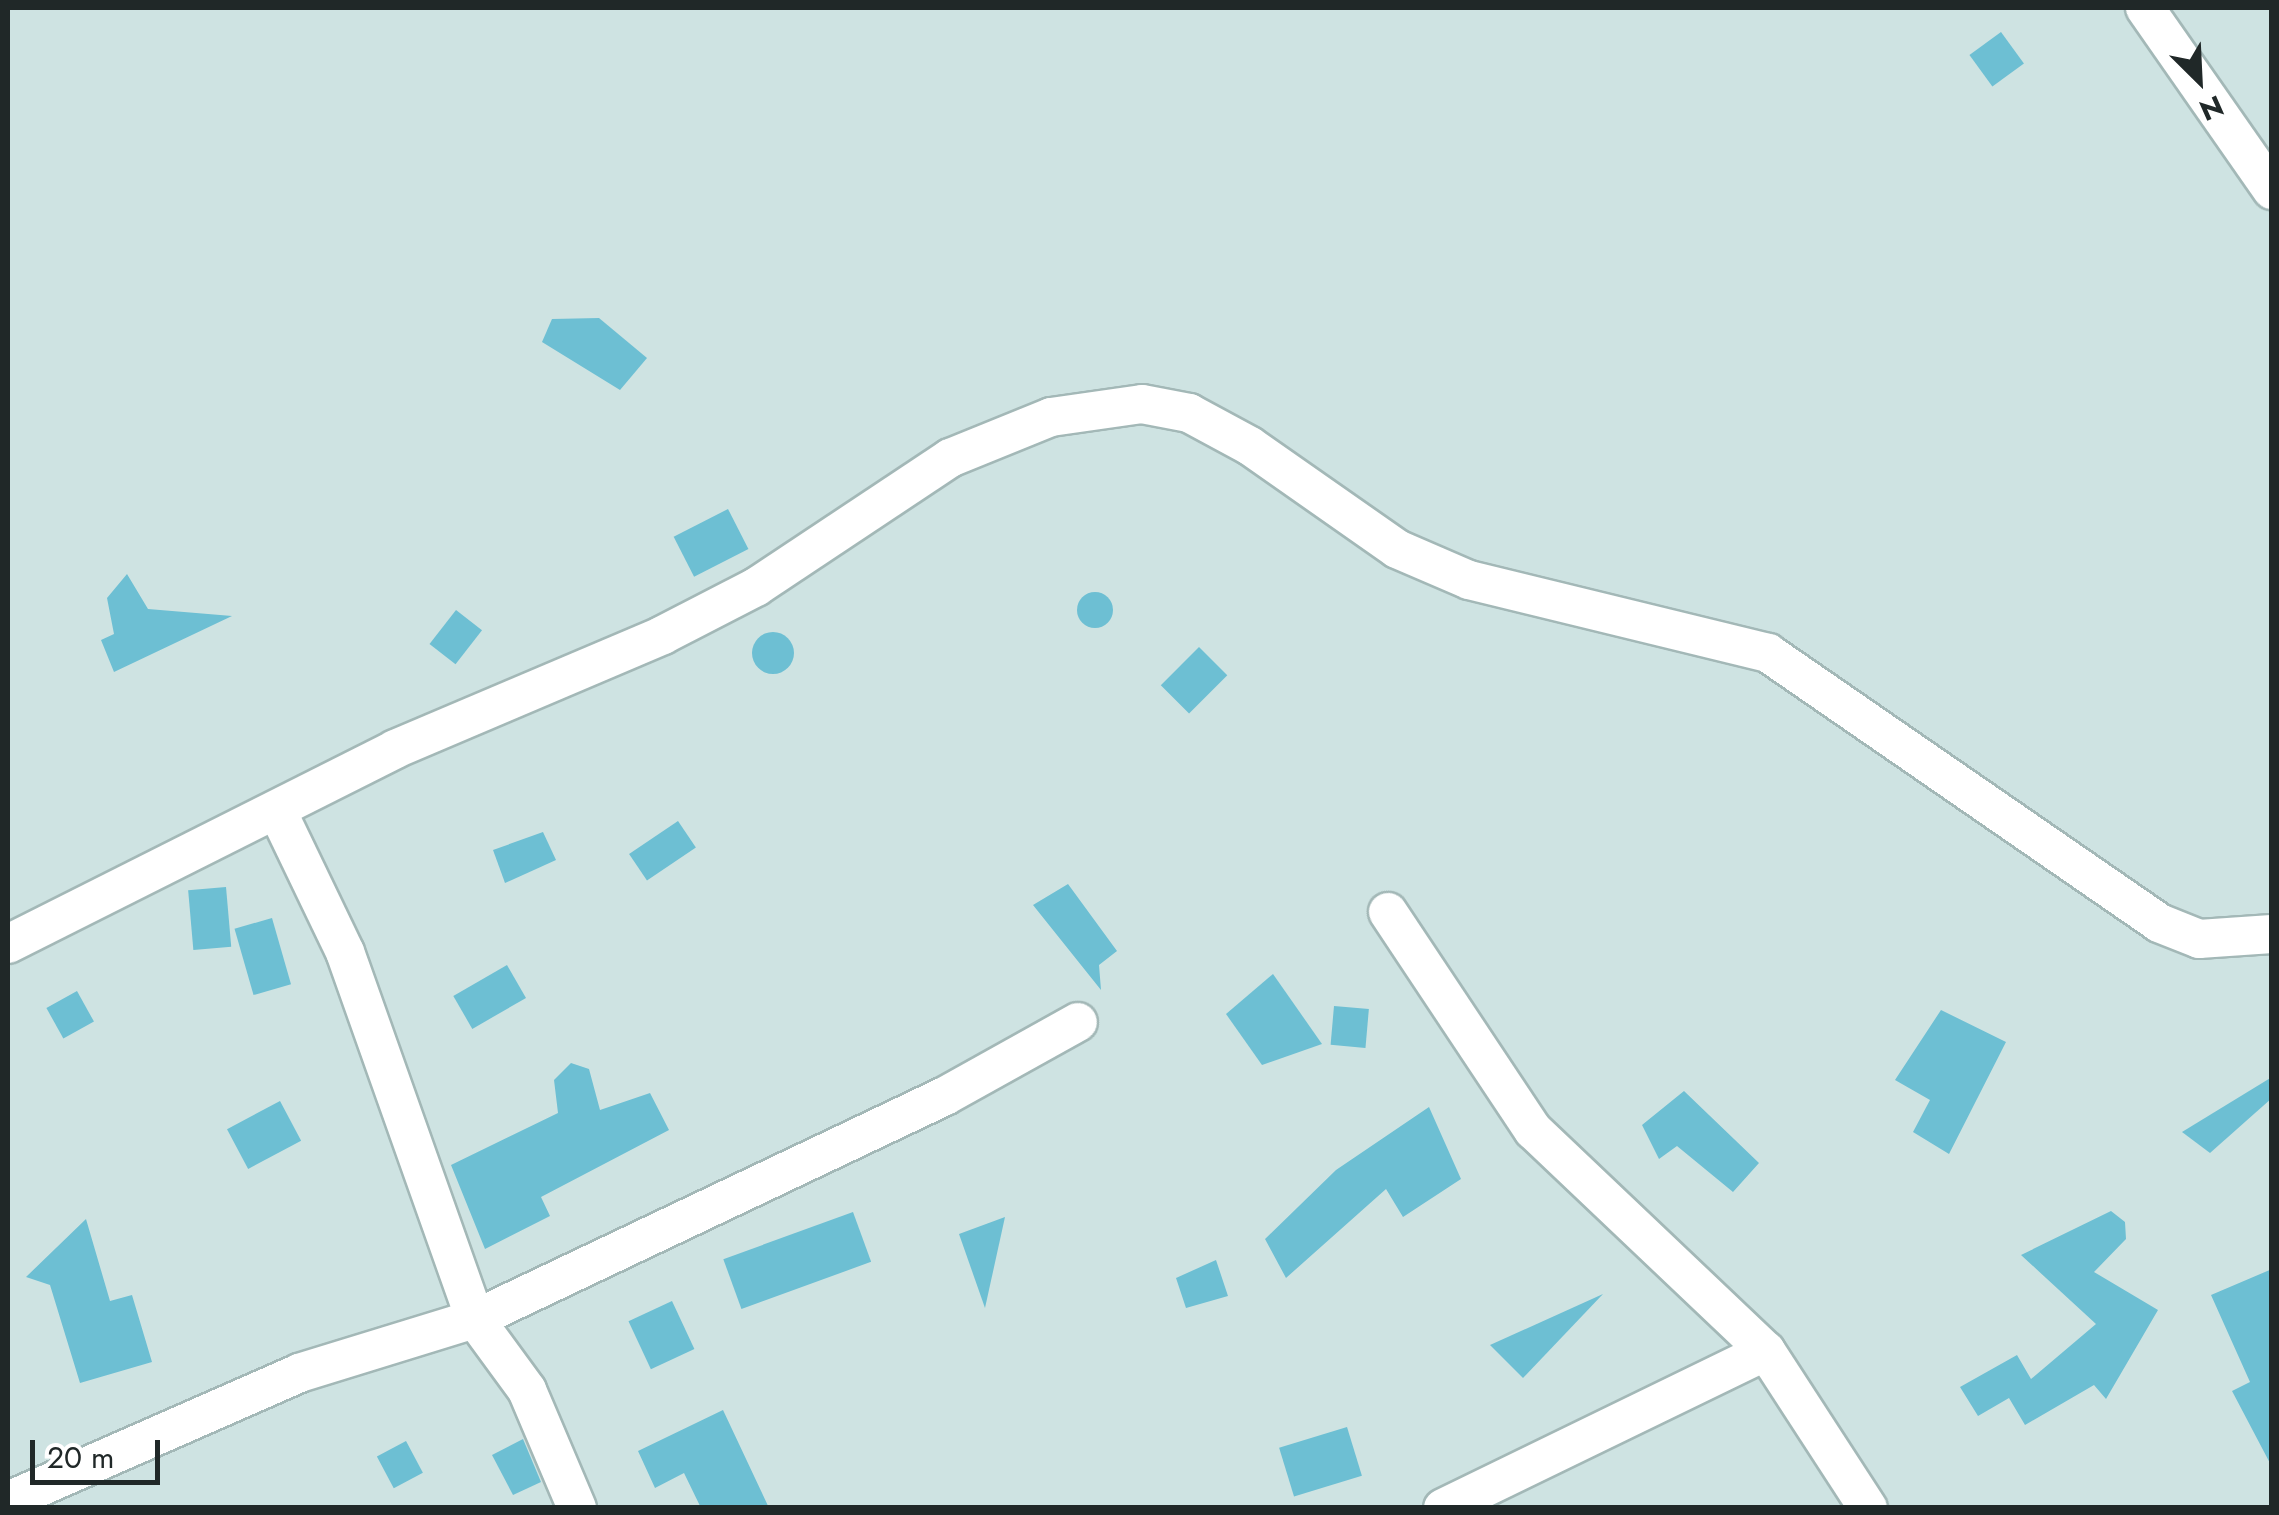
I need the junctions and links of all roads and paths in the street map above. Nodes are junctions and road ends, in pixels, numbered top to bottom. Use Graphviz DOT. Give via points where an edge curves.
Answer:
graph roads {
  1 [pos="2145,8"];
  2 [pos="2272,190"];
  3 [pos="278,813"];
  4 [pos="1388,912"];
  5 [pos="2272,934"];
  6 [pos="8,944"];
  7 [pos="1078,1022"];
  8 [pos="475,1319"];
  9 [pos="1766,1351"];
  10 [pos="8,1501"];
  11 [pos="576,1508"];
  12 [pos="1443,1508"];
  13 [pos="1868,1508"];
  1 -- 2 [label="street"];
  3 -- 5 [label="street" via="395,749 740,595 950,458 1052,417 1142,404 1189,414 1250,446 1397,549 1469,580 1768,652 2159,924 2198,938"];
  3 -- 6 [label="street"];
  3 -- 8 [label="street" via="345,952"];
  4 -- 9 [label="street" via="1533,1130"];
  7 -- 8 [label="street" via="945,1096"];
  8 -- 10 [label="street" via="299,1373"];
  8 -- 11 [label="street" via="527,1390"];
  9 -- 12 [label="street"];
  9 -- 13 [label="street"];
}
